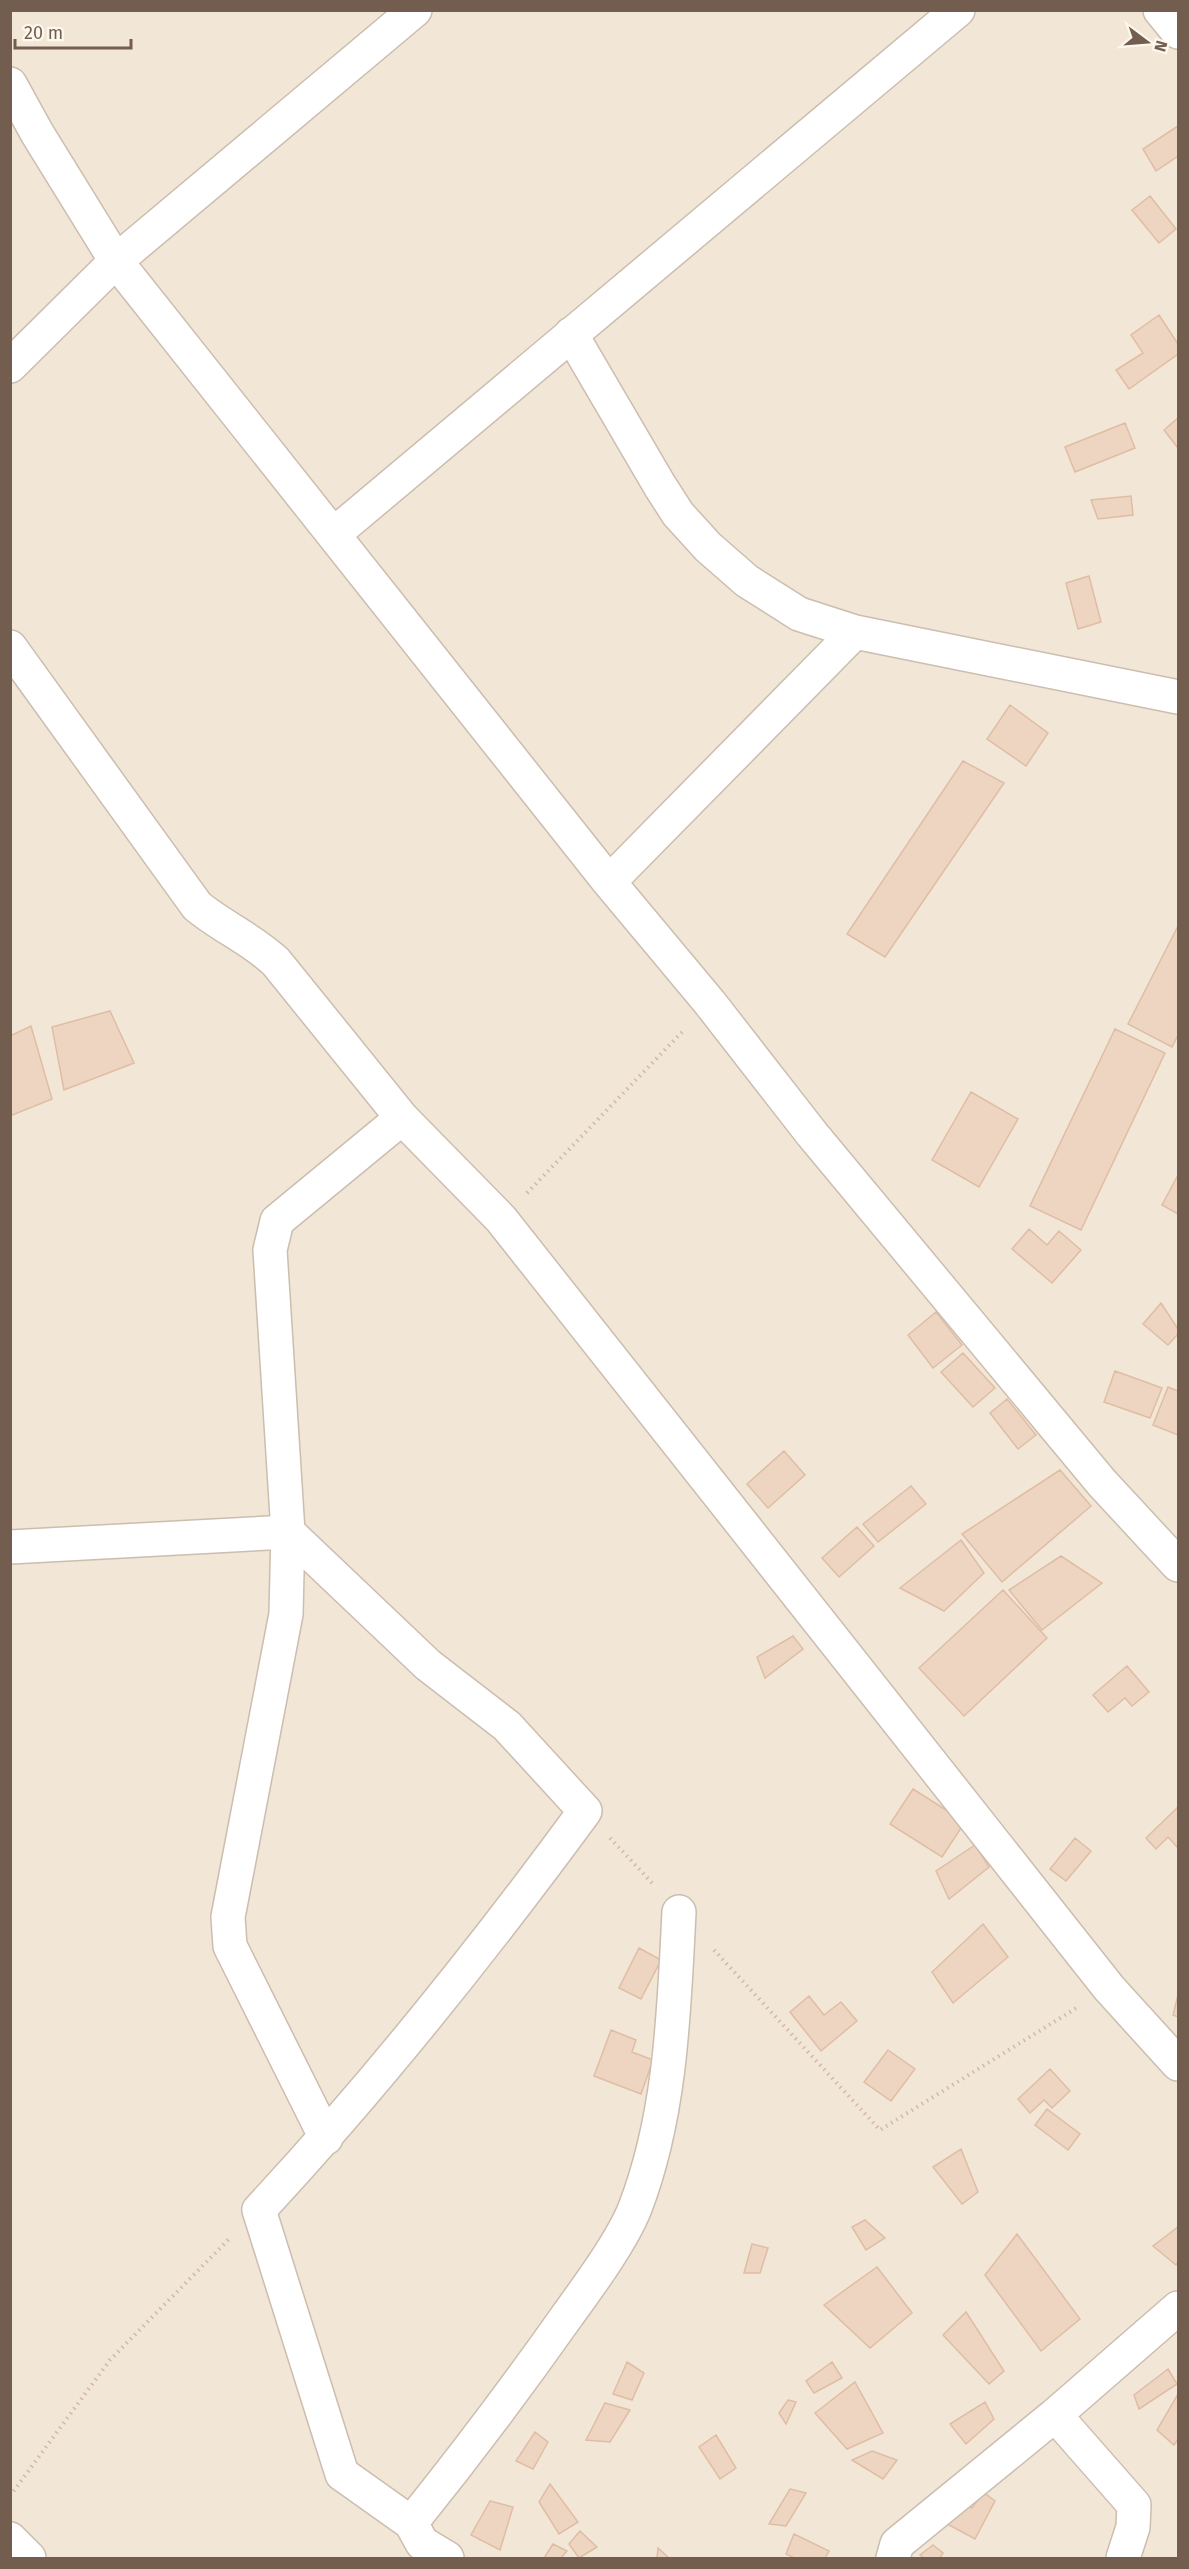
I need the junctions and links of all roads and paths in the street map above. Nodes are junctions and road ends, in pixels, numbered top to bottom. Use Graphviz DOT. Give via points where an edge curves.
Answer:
graph roads {
  1 [pos="415,10"];
  2 [pos="958,10"];
  3 [pos="1160,10"];
  4 [pos="1179,32"];
  5 [pos="10,84"];
  6 [pos="116,261"];
  7 [pos="572,334"];
  8 [pos="10,366"];
  9 [pos="334,534"];
  10 [pos="855,632"];
  11 [pos="10,647"];
  12 [pos="1179,697"];
  13 [pos="609,882"];
  14 [pos="710,1003"];
  15 [pos="402,1118"];
  16 [pos="501,1219"];
  17 [pos="288,1532"];
  18 [pos="10,1547"];
  19 [pos="1179,1565"];
  20 [pos="585,1811"];
  21 [pos="679,1912"];
  22 [pos="1109,1988"];
  23 [pos="1179,2064"];
  24 [pos="326,2138"];
  25 [pos="259,2210"];
  26 [pos="1179,2308"];
  27 [pos="1055,2415"];
  28 [pos="10,2496"];
  29 [pos="411,2523"];
  30 [pos="10,2539"];
  31 [pos="29,2559"];
  32 [pos="447,2559"];
  33 [pos="893,2559"];
  34 [pos="1123,2559"];
  1 -- 6 [label="street"];
  2 -- 7 [label="street"];
  3 -- 4 [label="street"];
  5 -- 6 [label="street"];
  6 -- 8 [label="street"];
  6 -- 9 [label="street"];
  7 -- 9 [label="street"];
  7 -- 10 [label="street" via="660,486 708,548 747,581 799,614"];
  9 -- 13 [label="street"];
  10 -- 12 [label="street"];
  10 -- 13 [label="street"];
  11 -- 15 [label="street" via="197,906 219,924 257,944 276,962"];
  13 -- 14 [label="street"];
  14 -- 16 [label="path"];
  14 -- 19 [label="street" via="812,1134 1102,1483"];
  15 -- 16 [label="street"];
  15 -- 17 [label="street" via="277,1221 270,1250"];
  16 -- 22 [label="street"];
  17 -- 18 [label="street"];
  17 -- 20 [label="street" via="428,1665 507,1726"];
  17 -- 24 [label="street" via="286,1614 228,1917 230,1946"];
  20 -- 21 [label="path"];
  20 -- 24 [label="street" via="414,2035"];
  21 -- 22 [label="path" via="880,2130"];
  21 -- 29 [label="street" via="673,2032 654,2145 634,2210 593,2279 524,2378"];
  22 -- 23 [label="street"];
  24 -- 25 [label="street"];
  25 -- 28 [label="path" via="110,2360"];
  25 -- 29 [label="street" via="342,2474"];
  26 -- 27 [label="street"];
  27 -- 33 [label="street" via="897,2544"];
  27 -- 34 [label="street" via="1134,2505 1133,2527"];
  29 -- 32 [label="street" via="422,2543"];
  30 -- 31 [label="street"];
}
